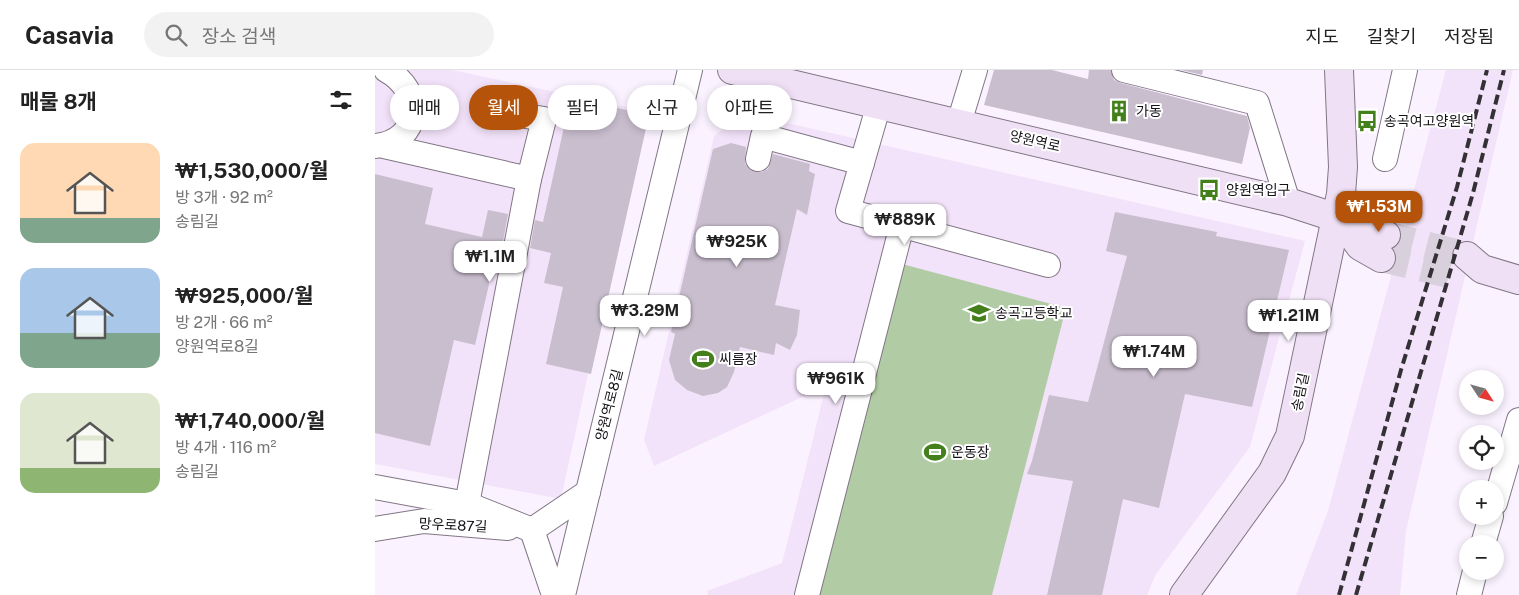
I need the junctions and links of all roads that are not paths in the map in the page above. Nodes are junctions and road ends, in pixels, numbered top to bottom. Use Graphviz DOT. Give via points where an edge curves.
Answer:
graph roads {
  1 [pos="386,70"];
  2 [pos="690,70"];
  3 [pos="732,70"];
  4 [pos="975,70"];
  5 [pos="1124,70"];
  6 [pos="1339,70"];
  7 [pos="1405,70"];
  8 [pos="879,104"];
  9 [pos="538,118"];
  10 [pos="959,123"];
  11 [pos="379,146"];
  12 [pos="758,159"];
  13 [pos="1385,159"];
  14 [pos="861,162"];
  15 [pos="529,178"];
  16 [pos="1288,202"];
  17 [pos="902,225"];
  18 [pos="1345,227"];
  19 [pos="1383,247"];
  20 [pos="1049,265"];
  21 [pos="1470,268"];
  22 [pos="1519,280"];
  23 [pos="1519,420"];
  24 [pos="1502,480"];
  25 [pos="375,487"];
  26 [pos="588,492"];
  27 [pos="467,504"];
  28 [pos="375,529"];
  29 [pos="532,530"];
  30 [pos="1473,580"];
  31 [pos="555,595"];
  32 [pos="563,595"];
  33 [pos="807,595"];
  34 [pos="1184,595"];
  35 [pos="1469,595"];
  1 -- 11 [label="street" via="406,85 413,109 404,132 395,140"];
  2 -- 26 [label="street, 양원역로8길"];
  3 -- 8 [label="street, 양원역로"];
  4 -- 10 [label="street"];
  5 -- 16 [label="street" via="1257,103"];
  6 -- 18 [label="street, 송림길"];
  7 -- 13 [label="street"];
  8 -- 10 [label="street, 양원역로"];
  8 -- 14 [label="street"];
  9 -- 15 [label="street" via="544,119"];
  10 -- 16 [label="street, 양원역로"];
  11 -- 15 [label="street"];
  12 -- 14 [label="street" via="763,136"];
  14 -- 17 [label="street" via="849,211"];
  15 -- 27 [label="street"];
  16 -- 18 [label="street, 양원역로"];
  17 -- 20 [label="street"];
  17 -- 33 [label="street"];
  18 -- 19 [label="street" via="1363,248"];
  18 -- 34 [label="street, 송림길" via="1290,436 1272,473"];
  21 -- 22 [label="street"];
  23 -- 24 [label="street"];
  25 -- 27 [label="street"];
  26 -- 29 [label="street"];
  26 -- 32 [label="street, 양원역로8길"];
  27 -- 29 [label="street"];
  28 -- 29 [label="street, 망우로87길" via="424,521"];
  29 -- 31 [label="street"];
  30 -- 35 [label="street"];
}
